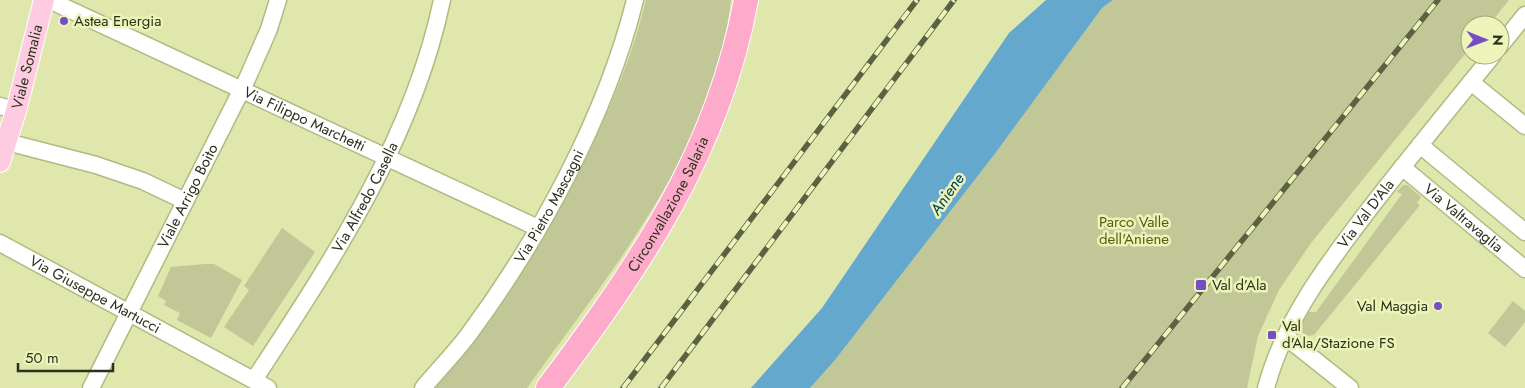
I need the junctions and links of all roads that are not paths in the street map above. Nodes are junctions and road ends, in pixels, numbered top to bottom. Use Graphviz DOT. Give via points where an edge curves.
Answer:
graph roads {
  1 [pos="44,0"];
  2 [pos="49,0"];
  3 [pos="278,0"];
  4 [pos="442,0"];
  5 [pos="635,0"];
  6 [pos="746,0"];
  7 [pos="762,0"];
  8 [pos="74,6"];
  9 [pos="1525,15"];
  10 [pos="1510,34"];
  11 [pos="1485,65"];
  12 [pos="1472,82"];
  13 [pos="241,91"];
  14 [pos="8,109"];
  15 [pos="1525,126"];
  16 [pos="7,142"];
  17 [pos="1420,145"];
  18 [pos="386,158"];
  19 [pos="0,162"];
  20 [pos="1402,168"];
  21 [pos="185,201"];
  22 [pos="538,228"];
  23 [pos="1525,232"];
  24 [pos="0,243"];
  25 [pos="1525,269"];
  26 [pos="129,311"];
  27 [pos="1286,337"];
  28 [pos="261,384"];
  29 [pos="91,388"];
  30 [pos="423,388"];
  31 [pos="548,388"];
  32 [pos="568,388"];
  33 [pos="1266,388"];
  34 [pos="1350,388"];
  1 -- 14 [label="main road, Viale Somalia"];
  2 -- 8 [label="street, Via Filippo Marchetti"];
  3 -- 13 [label="street, Viale Arrigo Boito" via="269,29"];
  4 -- 18 [label="street, Via Alfredo Casella" via="422,70"];
  5 -- 22 [label="street, Via Pietro Mascagni" via="598,109"];
  6 -- 31 [label="highway, Circonvallazione Salaria" via="734,57 713,121 682,187 646,249"];
  7 -- 32 [label="highway, Circonvallazione Salaria" via="741,86 706,175 659,257"];
  8 -- 13 [label="street, Via Filippo Marchetti"];
  9 -- 10 [label="street"];
  11 -- 12 [label="street, Via Val D'Ala"];
  12 -- 15 [label="street"];
  12 -- 17 [label="street, Via Val D'Ala"];
  13 -- 18 [label="street, Via Filippo Marchetti"];
  13 -- 21 [label="street, Viale Arrigo Boito"];
  14 -- 16 [label="main road, Viale Somalia"];
  16 -- 19 [label="main road, Viale Somalia"];
  16 -- 21 [label="street" via="96,165 143,181"];
  17 -- 20 [label="street, Via Val D'Ala"];
  17 -- 23 [label="street, Via Valtravaglia"];
  18 -- 22 [label="street, Via Filippo Marchetti"];
  18 -- 28 [label="street, Via Alfredo Casella"];
  20 -- 25 [label="street, Via Valtravaglia"];
  20 -- 27 [label="street, Via Val D'Ala" via="1322,273"];
  21 -- 26 [label="street, Viale Arrigo Boito"];
  22 -- 30 [label="street, Via Pietro Mascagni" via="470,332"];
  24 -- 26 [label="street, Via Giuseppe Martucci"];
  26 -- 28 [label="street, Via Giuseppe Martucci"];
  26 -- 29 [label="street, Viale Arrigo Boito"];
  27 -- 33 [label="street, Via Val D'Ala"];
  27 -- 34 [label="street"];
}
